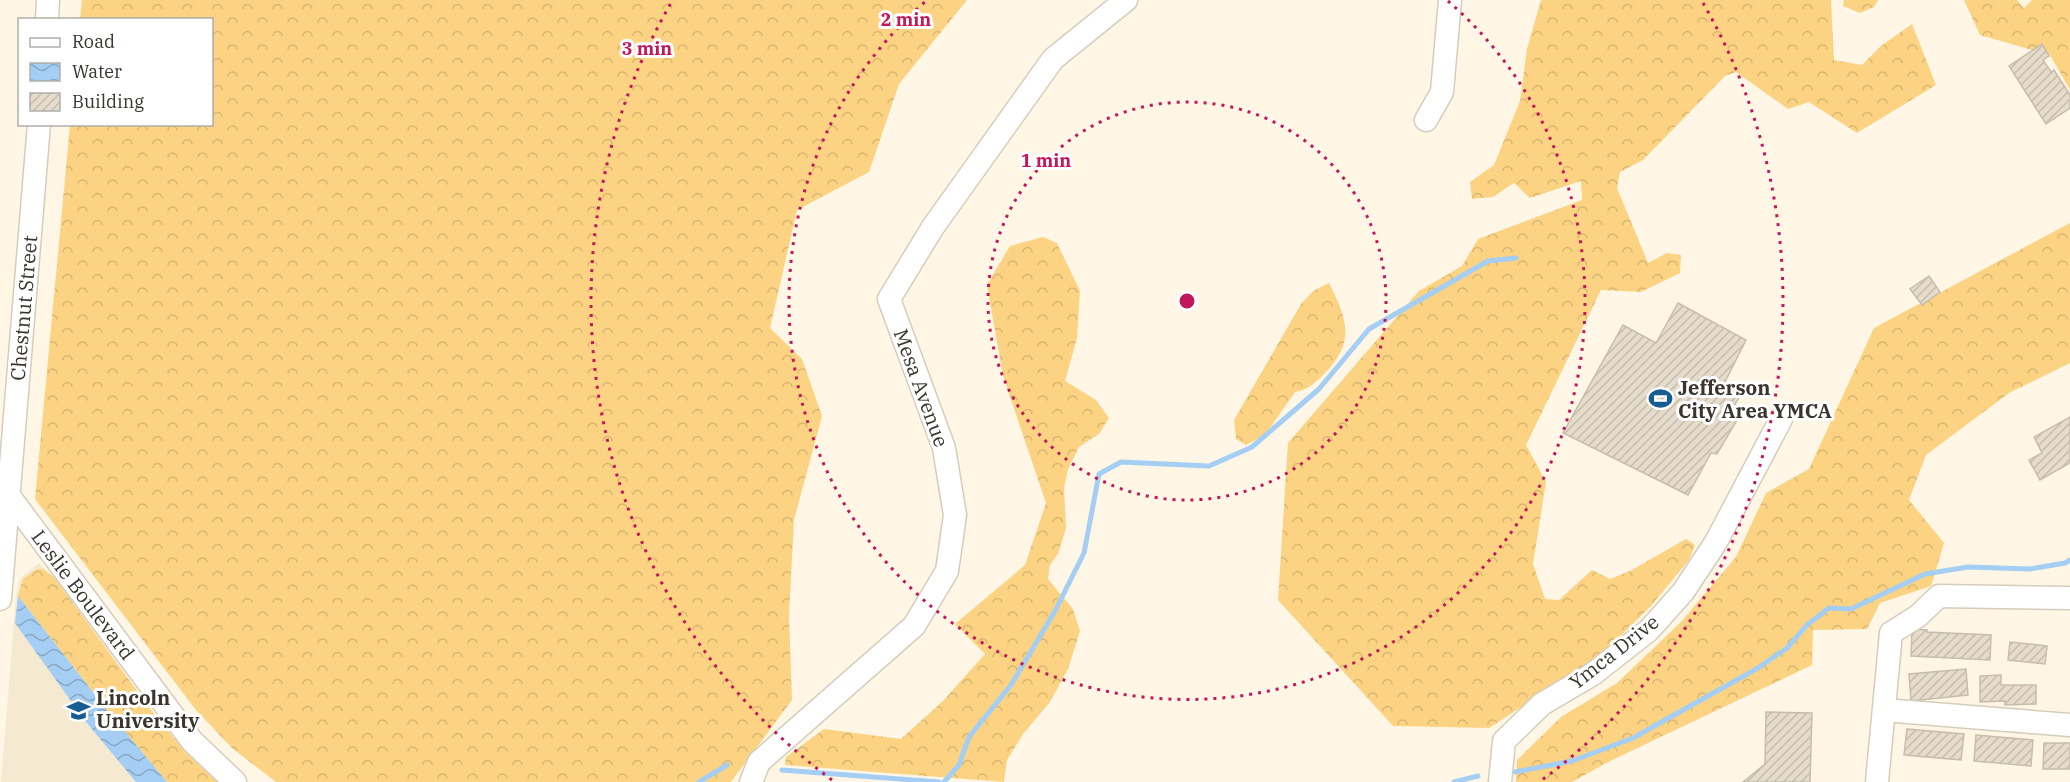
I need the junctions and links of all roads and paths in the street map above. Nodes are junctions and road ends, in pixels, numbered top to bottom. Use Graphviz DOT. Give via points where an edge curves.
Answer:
graph roads {
  1 [pos="48,0"];
  2 [pos="1126,0"];
  3 [pos="1450,0"];
  4 [pos="47,18"];
  5 [pos="1426,120"];
  6 [pos="39,126"];
  7 [pos="1781,419"];
  8 [pos="4,494"];
  9 [pos="2070,598"];
  10 [pos="0,599"];
  11 [pos="1884,710"];
  12 [pos="2070,725"];
  13 [pos="235,782"];
  14 [pos="751,782"];
  15 [pos="1500,782"];
  16 [pos="1877,782"];
  1 -- 4 [label="street"];
  2 -- 14 [label="street, Mesa Avenue" via="1053,59 933,227 889,299 944,448 955,515 947,571 914,626 759,762"];
  3 -- 5 [label="street" via="1442,92"];
  6 -- 8 [label="street, Chestnut Street"];
  7 -- 15 [label="street, Ymca Drive" via="1716,542 1683,592 1649,630 1593,674 1542,704 1504,741"];
  8 -- 10 [label="street, Chestnut Street"];
  8 -- 13 [label="street, Leslie Boulevard" via="192,741"];
  9 -- 11 [label="street" via="1939,596 1918,616 1891,633"];
  11 -- 12 [label="street"];
  11 -- 16 [label="street"];
}
